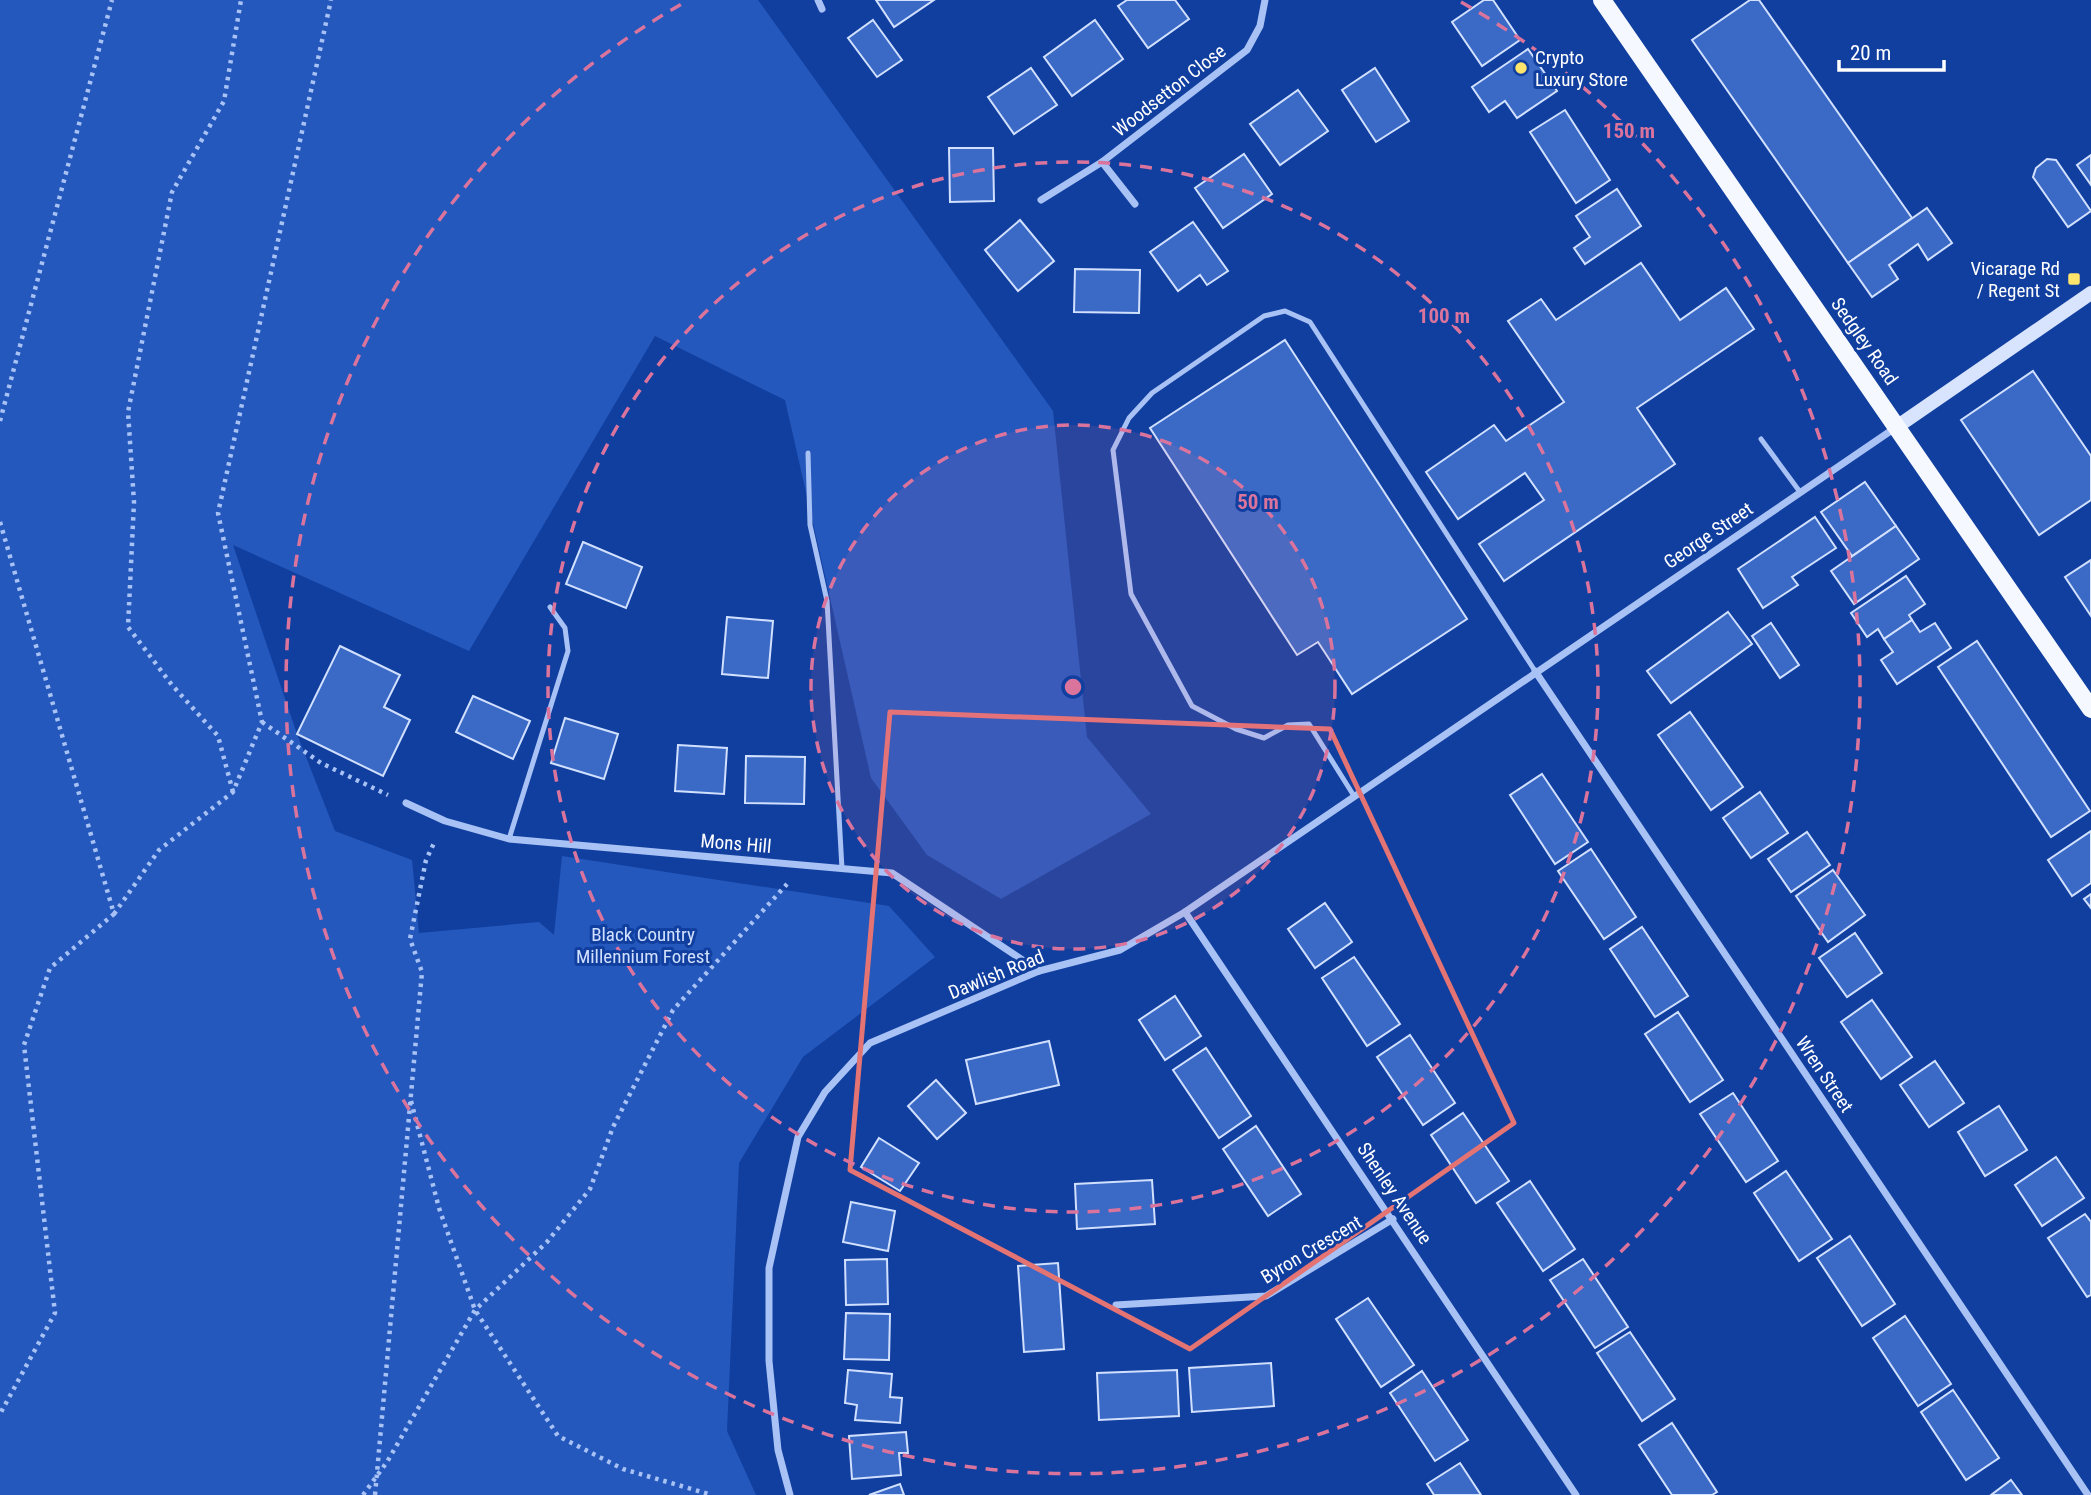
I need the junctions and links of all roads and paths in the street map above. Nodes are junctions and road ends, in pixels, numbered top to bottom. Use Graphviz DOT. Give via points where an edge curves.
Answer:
graph roads {
  1 [pos="111,0"];
  2 [pos="241,0"];
  3 [pos="331,0"];
  4 [pos="818,0"];
  5 [pos="1265,0"];
  6 [pos="1602,0"];
  7 [pos="822,9"];
  8 [pos="1102,162"];
  9 [pos="1041,200"];
  10 [pos="1135,204"];
  11 [pos="2091,293"];
  12 [pos="0,421"];
  13 [pos="1898,426"];
  14 [pos="1761,439"];
  15 [pos="808,453"];
  16 [pos="1800,492"];
  17 [pos="0,522"];
  18 [pos="550,607"];
  19 [pos="1535,671"];
  20 [pos="2091,709"];
  21 [pos="262,722"];
  22 [pos="233,792"];
  23 [pos="1354,796"];
  24 [pos="406,803"];
  25 [pos="445,821"];
  26 [pos="509,839"];
  27 [pos="804,865"];
  28 [pos="842,869"];
  29 [pos="1185,912"];
  30 [pos="114,914"];
  31 [pos="1039,971"];
  32 [pos="410,1097"];
  33 [pos="1394,1219"];
  34 [pos="1116,1305"];
  35 [pos="475,1310"];
  36 [pos="0,1414"];
  37 [pos="378,1471"];
  38 [pos="363,1495"];
  39 [pos="375,1495"];
  40 [pos="712,1495"];
  41 [pos="790,1495"];
  42 [pos="1576,1495"];
  43 [pos="2088,1495"];
  1 -- 12 [label="path"];
  2 -- 22 [label="path" via="223,101 172,192 128,412 134,502 128,627 218,736"];
  3 -- 21 [label="path" via="218,513"];
  4 -- 7 [label="street"];
  5 -- 8 [label="street, Woodsetton Close" via="1247,50"];
  6 -- 13 [label="main road, Sedgley Road"];
  8 -- 9 [label="street, Woodsetton Close"];
  8 -- 10 [label="street"];
  11 -- 13 [label="main road"];
  13 -- 16 [label="street, George Street"];
  13 -- 20 [label="main road, Sedgley Road"];
  14 -- 16 [label="lane"];
  15 -- 28 [label="lane" via="810,526 827,601"];
  16 -- 19 [label="street, George Street"];
  17 -- 30 [label="path"];
  18 -- 26 [label="lane" via="565,628 568,651"];
  19 -- 23 [label="street, Dawlish Road"];
  19 -- 23 [label="lane" via="1310,322 1286,311 1264,316 1152,393 1129,418 1113,450 1131,594 1192,706 1264,738 1288,725 1309,724"];
  19 -- 43 [label="street, Wren Street"];
  21 -- 22 [label="path"];
  21 -- 24 [label="path" via="321,763"];
  22 -- 30 [label="path" via="159,850"];
  23 -- 29 [label="street, Dawlish Road"];
  24 -- 25 [label="street, Mons Hill"];
  25 -- 26 [label="street, Mons Hill"];
  25 -- 32 [label="path" via="426,860 410,939 422,972"];
  26 -- 27 [label="street, Mons Hill"];
  27 -- 28 [label="street, Mons Hill"];
  27 -- 35 [label="path" via="673,1010 613,1127 590,1189 547,1242"];
  28 -- 31 [label="street, Mons Hill" via="892,873"];
  29 -- 31 [label="street, Dawlish Road" via="1120,950"];
  29 -- 33 [label="street, Shenley Avenue"];
  30 -- 36 [label="path" via="50,968 24,1045 55,1313"];
  31 -- 41 [label="street, Dawlish Road" via="870,1043 825,1092 798,1137 769,1268 769,1361 778,1450"];
  32 -- 35 [label="path" via="439,1208"];
  32 -- 37 [label="path"];
  33 -- 34 [label="street, Byron Crescent" via="1266,1296"];
  33 -- 42 [label="street, Shenley Avenue"];
  35 -- 37 [label="path"];
  35 -- 40 [label="path" via="558,1436 623,1469"];
  37 -- 38 [label="path"];
  37 -- 39 [label="path"];
}
